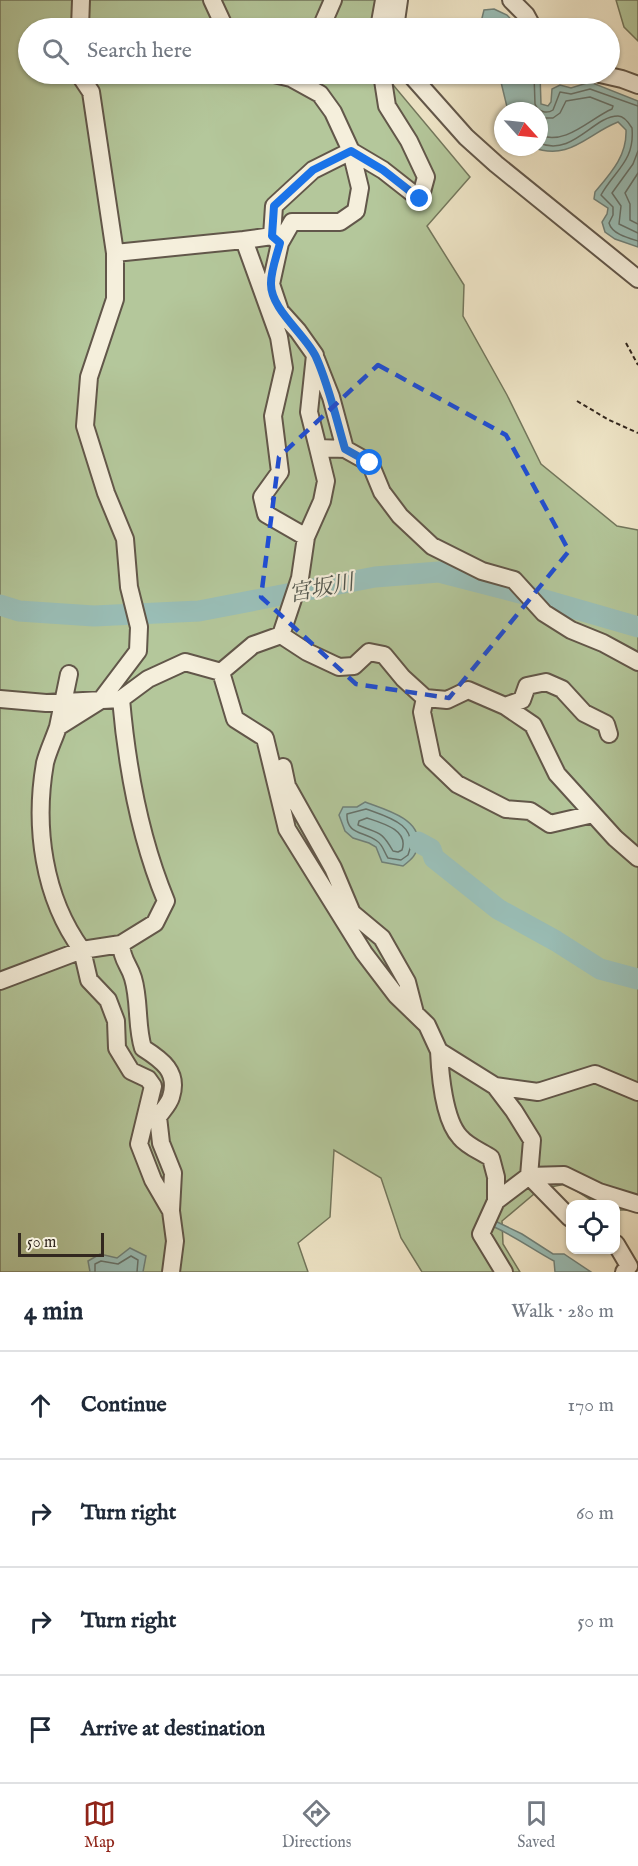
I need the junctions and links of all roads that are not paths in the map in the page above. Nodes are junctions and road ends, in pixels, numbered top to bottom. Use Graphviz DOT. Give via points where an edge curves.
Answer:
graph roads {
  1 [pos="81,0"];
  2 [pos="213,0"];
  3 [pos="333,0"];
  4 [pos="384,0"];
  5 [pos="399,0"];
  6 [pos="511,0"];
  7 [pos="81,18"];
  8 [pos="221,18"];
  9 [pos="325,18"];
  10 [pos="381,18"];
  11 [pos="396,18"];
  12 [pos="528,18"];
  13 [pos="620,79"];
  14 [pos="86,84"];
  15 [pos="304,84"];
  16 [pos="384,84"];
  17 [pos="419,84"];
  18 [pos="638,85"];
  19 [pos="351,151"];
  20 [pos="276,239"];
  21 [pos="244,240"];
  22 [pos="115,253"];
  23 [pos="638,279"];
  24 [pos="315,355"];
  25 [pos="318,448"];
  26 [pos="345,449"];
  27 [pos="306,537"];
  28 [pos="281,635"];
  29 [pos="638,662"];
  30 [pos="220,672"];
  31 [pos="69,674"];
  32 [pos="1,697"];
  33 [pos="424,698"];
  34 [pos="121,699"];
  35 [pos="101,700"];
  36 [pos="62,702"];
  37 [pos="505,706"];
  38 [pos="58,727"];
  39 [pos="609,734"];
  40 [pos="265,738"];
  41 [pos="593,814"];
  42 [pos="638,858"];
  43 [pos="121,944"];
  44 [pos="82,950"];
  45 [pos="0,981"];
  46 [pos="415,1013"];
  47 [pos="440,1051"];
  48 [pos="495,1086"];
  49 [pos="638,1092"];
  50 [pos="529,1176"];
  51 [pos="496,1202"];
  52 [pos="638,1204"];
  53 [pos="171,1211"];
  54 [pos="566,1214"];
  55 [pos="620,1249"];
  56 [pos="171,1272"];
  57 [pos="504,1272"];
  58 [pos="624,1272"];
  1 -- 7 [label="street"];
  2 -- 8 [label="street"];
  3 -- 9 [label="street"];
  4 -- 10 [label="street"];
  5 -- 11 [label="street"];
  6 -- 12 [label="street"];
  13 -- 18 [label="street"];
  14 -- 22 [label="street" via="91,92"];
  15 -- 19 [label="street" via="320,94 333,112"];
  16 -- 19 [label="street" via="387,106 426,177 420,199"];
  17 -- 23 [label="street" via="496,164"];
  19 -- 20 [label="street" via="313,170 274,206"];
  19 -- 20 [label="street" via="360,188 356,211 340,222 292,222"];
  20 -- 21 [label="street"];
  20 -- 24 [label="street" via="271,285 280,311"];
  21 -- 22 [label="street"];
  21 -- 27 [label="street" via="279,337 284,368 273,416 280,472 262,497 266,514"];
  22 -- 35 [label="street" via="116,299 89,377 85,426 105,493 125,539 129,587 139,627 138,651"];
  24 -- 25 [label="street" via="309,412"];
  24 -- 26 [label="street"];
  25 -- 26 [label="street"];
  25 -- 27 [label="street" via="326,481"];
  26 -- 29 [label="street" via="370,463 382,492 432,546 482,571 514,580 544,613"];
  27 -- 28 [label="street" via="300,578"];
  28 -- 30 [label="street" via="253,645"];
  28 -- 33 [label="street" via="339,667 354,666 369,652 384,655"];
  30 -- 34 [label="street" via="185,662 148,679"];
  30 -- 40 [label="street" via="235,719"];
  31 -- 36 [label="street"];
  32 -- 36 [label="street"];
  33 -- 37 [label="street" via="447,700 468,690"];
  33 -- 41 [label="street" via="422,712 432,760 457,784 506,809 530,811 550,824"];
  34 -- 35 [label="street"];
  34 -- 43 [label="street" via="139,823 166,901 155,923"];
  35 -- 36 [label="street"];
  35 -- 38 [label="street"];
  36 -- 38 [label="street"];
  37 -- 39 [label="street" via="522,700 527,686 546,682 562,689 584,713 606,724"];
  37 -- 41 [label="street" via="533,725 557,774"];
  38 -- 44 [label="street" via="46,761 40,815 42,843 50,885 67,929"];
  40 -- 46 [label="street" via="281,759 287,786 333,868 352,913 382,938 407,982"];
  40 -- 46 [label="street" via="287,830 364,953"];
  41 -- 42 [label="street"];
  43 -- 44 [label="street"];
  43 -- 53 [label="street" via="122,957 133,978 143,1048 163,1061 172,1076 171,1098 158,1117 161,1143 173,1173"];
  44 -- 45 [label="street"];
  44 -- 53 [label="street" via="89,980 108,1000 116,1021 117,1048 131,1071 153,1086 140,1144 153,1180"];
  46 -- 47 [label="street" via="427,1025"];
  47 -- 48 [label="street"];
  47 -- 51 [label="street" via="440,1077 447,1111 459,1137 491,1158"];
  48 -- 49 [label="street" via="538,1092 595,1074"];
  48 -- 50 [label="street" via="532,1140"];
  50 -- 51 [label="street"];
  50 -- 52 [label="street" via="564,1174 599,1192"];
  50 -- 54 [label="street"];
  51 -- 57 [label="street" via="481,1234"];
  53 -- 56 [label="street" via="175,1241"];
  55 -- 58 [label="street" via="629,1266"];
}
